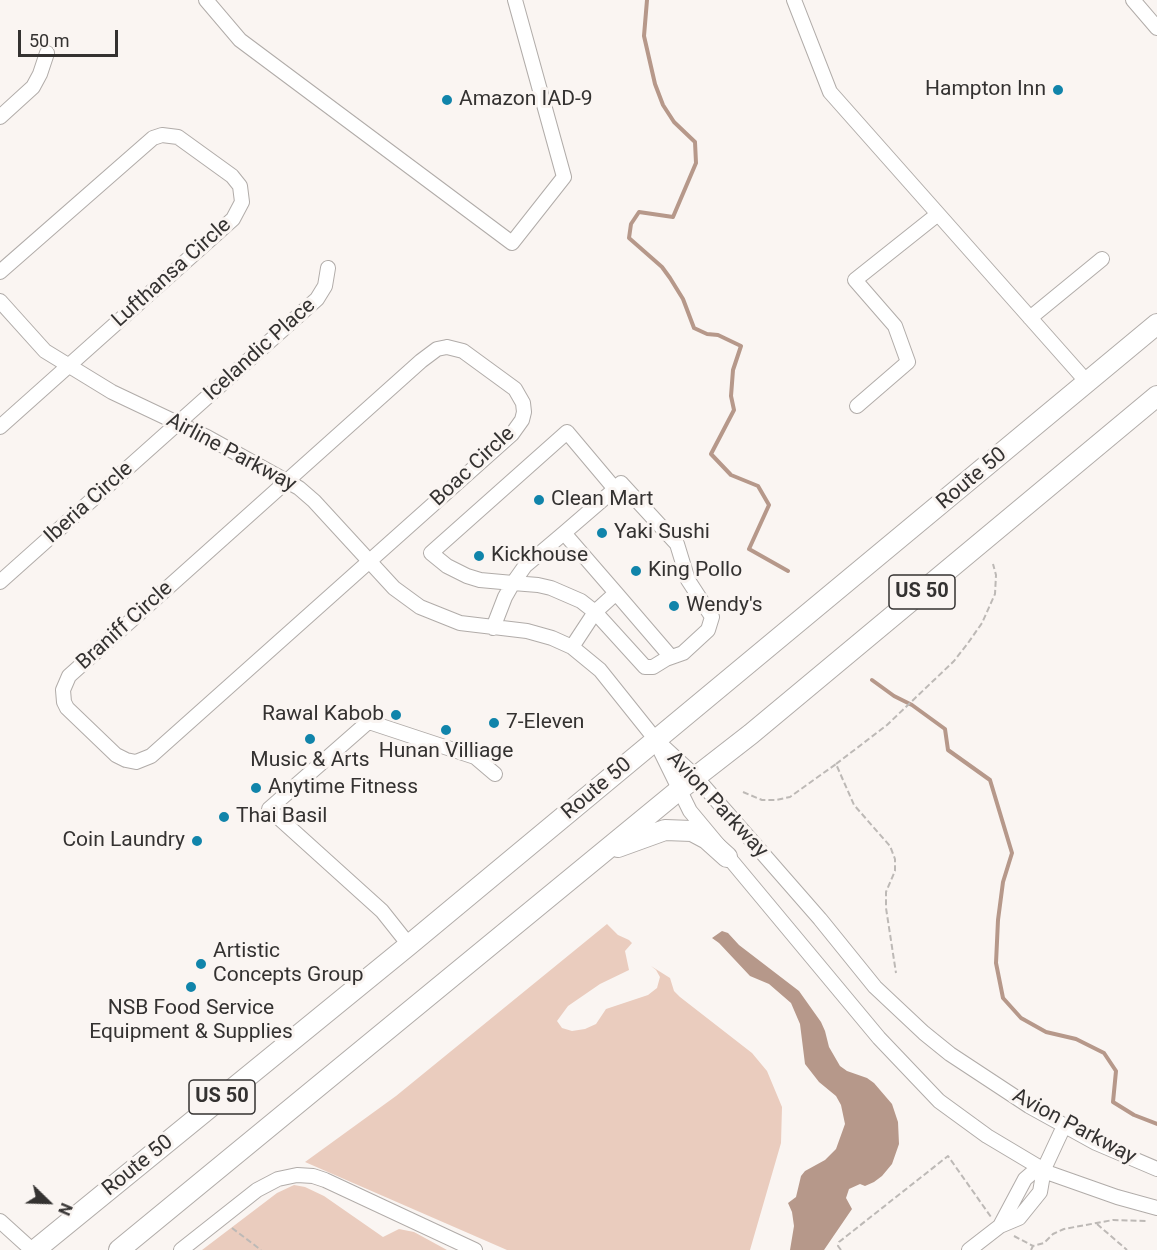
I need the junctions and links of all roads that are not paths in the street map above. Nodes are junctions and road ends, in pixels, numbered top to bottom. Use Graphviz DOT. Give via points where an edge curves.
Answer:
graph roads {
  1 [pos="206,0"];
  2 [pos="515,0"];
  3 [pos="794,0"];
  4 [pos="1133,0"];
  5 [pos="1157,28"];
  6 [pos="47,53"];
  7 [pos="0,117"];
  8 [pos="938,214"];
  9 [pos="1102,259"];
  10 [pos="328,268"];
  11 [pos="0,272"];
  12 [pos="0,301"];
  13 [pos="1030,318"];
  14 [pos="1157,324"];
  15 [pos="69,366"];
  16 [pos="1087,382"];
  17 [pos="1157,396"];
  18 [pos="857,406"];
  19 [pos="178,424"];
  20 [pos="0,427"];
  21 [pos="286,481"];
  22 [pos="618,486"];
  23 [pos="564,532"];
  24 [pos="369,563"];
  25 [pos="0,582"];
  26 [pos="513,583"];
  27 [pos="616,593"];
  28 [pos="595,612"];
  29 [pos="494,628"];
  30 [pos="572,647"];
  31 [pos="671,657"];
  32 [pos="656,740"];
  33 [pos="495,774"];
  34 [pos="695,776"];
  35 [pos="679,790"];
  36 [pos="599,855"];
  37 [pos="727,857"];
  38 [pos="410,945"];
  39 [pos="1064,1126"];
  40 [pos="1044,1169"];
  41 [pos="1157,1169"];
  42 [pos="1155,1214"];
  43 [pos="0,1221"];
  44 [pos="996,1222"];
  45 [pos="977,1248"];
  46 [pos="33,1250"];
  47 [pos="119,1250"];
  48 [pos="181,1250"];
  49 [pos="475,1250"];
  1 -- 2 [label="street" via="240,40 512,243 564,177"];
  3 -- 8 [label="street" via="830,92"];
  4 -- 5 [label="street"];
  6 -- 7 [label="street" via="33,87"];
  8 -- 13 [label="street"];
  8 -- 18 [label="street" via="855,279 895,326 908,363"];
  9 -- 13 [label="street"];
  10 -- 19 [label="street, Icelandic Place" via="325,286 317,299"];
  11 -- 15 [label="street, Lufthansa Circle" via="153,138 178,136 237,181 242,202 233,219"];
  12 -- 15 [label="street, Airline Parkway" via="45,351"];
  13 -- 16 [label="street"];
  14 -- 16 [label="highway, Route 50 / US 50"];
  15 -- 19 [label="street, Airline Parkway"];
  15 -- 20 [label="street, Lufthansa Circle"];
  16 -- 32 [label="highway, Route 50 / US 50"];
  17 -- 34 [label="highway, US 50" via="751,734"];
  19 -- 21 [label="street, Airline Parkway"];
  19 -- 25 [label="street, Iberia Circle"];
  21 -- 24 [label="street, Airline Parkway" via="314,501"];
  21 -- 24 [label="street, Boac Circle" via="437,349 464,351 515,389 524,412 512,434"];
  21 -- 24 [label="street, Braniff Circle" via="69,676 63,696 74,717 116,755 136,762 151,756"];
  22 -- 23 [label="street"];
  22 -- 26 [label="street" via="567,432 430,553 466,576"];
  22 -- 31 [label="street" via="673,537 688,580 712,617 708,630 683,653"];
  23 -- 26 [label="street" via="525,566"];
  23 -- 27 [label="street"];
  24 -- 29 [label="street, Airline Parkway" via="420,607 460,623"];
  26 -- 28 [label="street" via="551,588"];
  26 -- 29 [label="street"];
  27 -- 28 [label="street"];
  27 -- 31 [label="street"];
  28 -- 30 [label="street"];
  28 -- 31 [label="street" via="645,667"];
  29 -- 30 [label="street, Airline Parkway" via="527,631"];
  30 -- 32 [label="street, Airline Parkway" via="600,670"];
  32 -- 34 [label="street, Avion Parkway"];
  32 -- 35 [label="street, Avion Parkway"];
  32 -- 38 [label="highway, Route 50 / US 50"];
  33 -- 38 [label="street" via="475,756 367,723 269,809 382,911"];
  34 -- 35 [label="highway, US 50"];
  34 -- 39 [label="street, Avion Parkway" via="899,1011 950,1054"];
  35 -- 36 [label="highway, US 50"];
  35 -- 37 [label="street, Avion Parkway" via="690,811"];
  36 -- 37 [label="highway" via="665,830 692,831"];
  36 -- 47 [label="highway, US 50"];
  37 -- 40 [label="street, Avion Parkway" via="920,1082 959,1117"];
  38 -- 46 [label="highway, Route 50 / US 50"];
  39 -- 40 [label="street"];
  39 -- 41 [label="street, Avion Parkway"];
  40 -- 42 [label="street, Avion Parkway"];
  40 -- 44 [label="street" via="1025,1179"];
  40 -- 44 [label="street" via="1040,1192 1019,1218"];
  43 -- 46 [label="street"];
  44 -- 45 [label="street"];
  48 -- 49 [label="street" via="257,1190 291,1176 313,1176 332,1183"];
}
